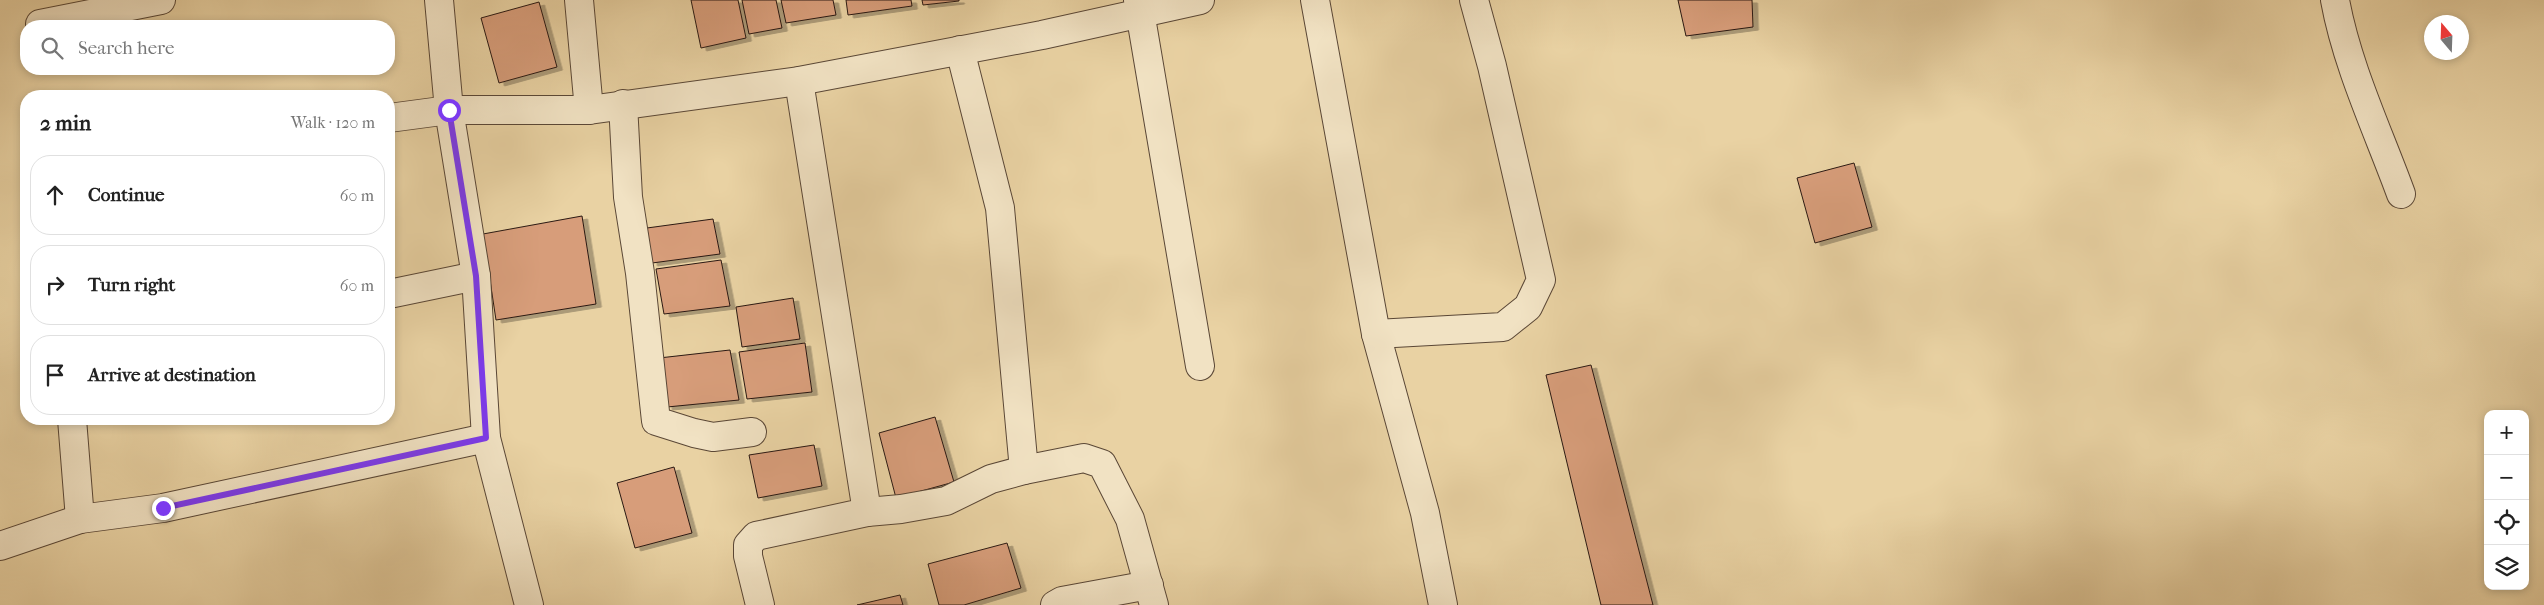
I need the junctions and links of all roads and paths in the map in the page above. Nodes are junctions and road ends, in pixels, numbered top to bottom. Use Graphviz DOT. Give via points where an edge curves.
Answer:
graph roads {
  1 [pos="161,0"];
  2 [pos="439,0"];
  3 [pos="579,0"];
  4 [pos="1200,0"];
  5 [pos="1315,0"];
  6 [pos="1474,0"];
  7 [pos="2335,0"];
  8 [pos="1140,6"];
  9 [pos="60,20"];
  10 [pos="960,50"];
  11 [pos="799,81"];
  12 [pos="623,104"];
  13 [pos="449,110"];
  14 [pos="589,110"];
  15 [pos="395,117"];
  16 [pos="2401,194"];
  17 [pos="476,276"];
  18 [pos="395,293"];
  19 [pos="1376,334"];
  20 [pos="1200,366"];
  21 [pos="72,425"];
  22 [pos="752,432"];
  23 [pos="486,438"];
  24 [pos="1024,470"];
  25 [pos="866,512"];
  26 [pos="80,519"];
  27 [pos="0,546"];
  28 [pos="1152,595"];
  29 [pos="530,605"];
  30 [pos="760,605"];
  31 [pos="1055,605"];
  32 [pos="1443,605"];
  1 -- 9 [label="street"];
  2 -- 13 [label="street"];
  3 -- 14 [label="street"];
  4 -- 8 [label="street"];
  5 -- 19 [label="street"];
  6 -- 19 [label="street" via="1541,280 1528,307 1503,328"];
  7 -- 16 [label="street" via="2339,23"];
  8 -- 10 [label="street" via="1065,30"];
  8 -- 20 [label="street"];
  10 -- 11 [label="street"];
  10 -- 24 [label="street" via="1000,208"];
  11 -- 12 [label="street"];
  11 -- 25 [label="street"];
  12 -- 14 [label="street"];
  12 -- 22 [label="street" via="628,197 656,420 713,436"];
  13 -- 14 [label="street"];
  13 -- 15 [label="street"];
  13 -- 17 [label="street"];
  17 -- 18 [label="street"];
  17 -- 23 [label="street"];
  19 -- 32 [label="street" via="1425,513"];
  21 -- 26 [label="street"];
  23 -- 26 [label="street" via="163,508"];
  23 -- 29 [label="street"];
  24 -- 25 [label="street" via="991,479 946,501"];
  24 -- 28 [label="street" via="1084,458 1102,464 1130,519"];
  25 -- 30 [label="street" via="756,536 748,545 748,556"];
  26 -- 27 [label="street"];
  28 -- 31 [label="street" via="1062,601"];
}
